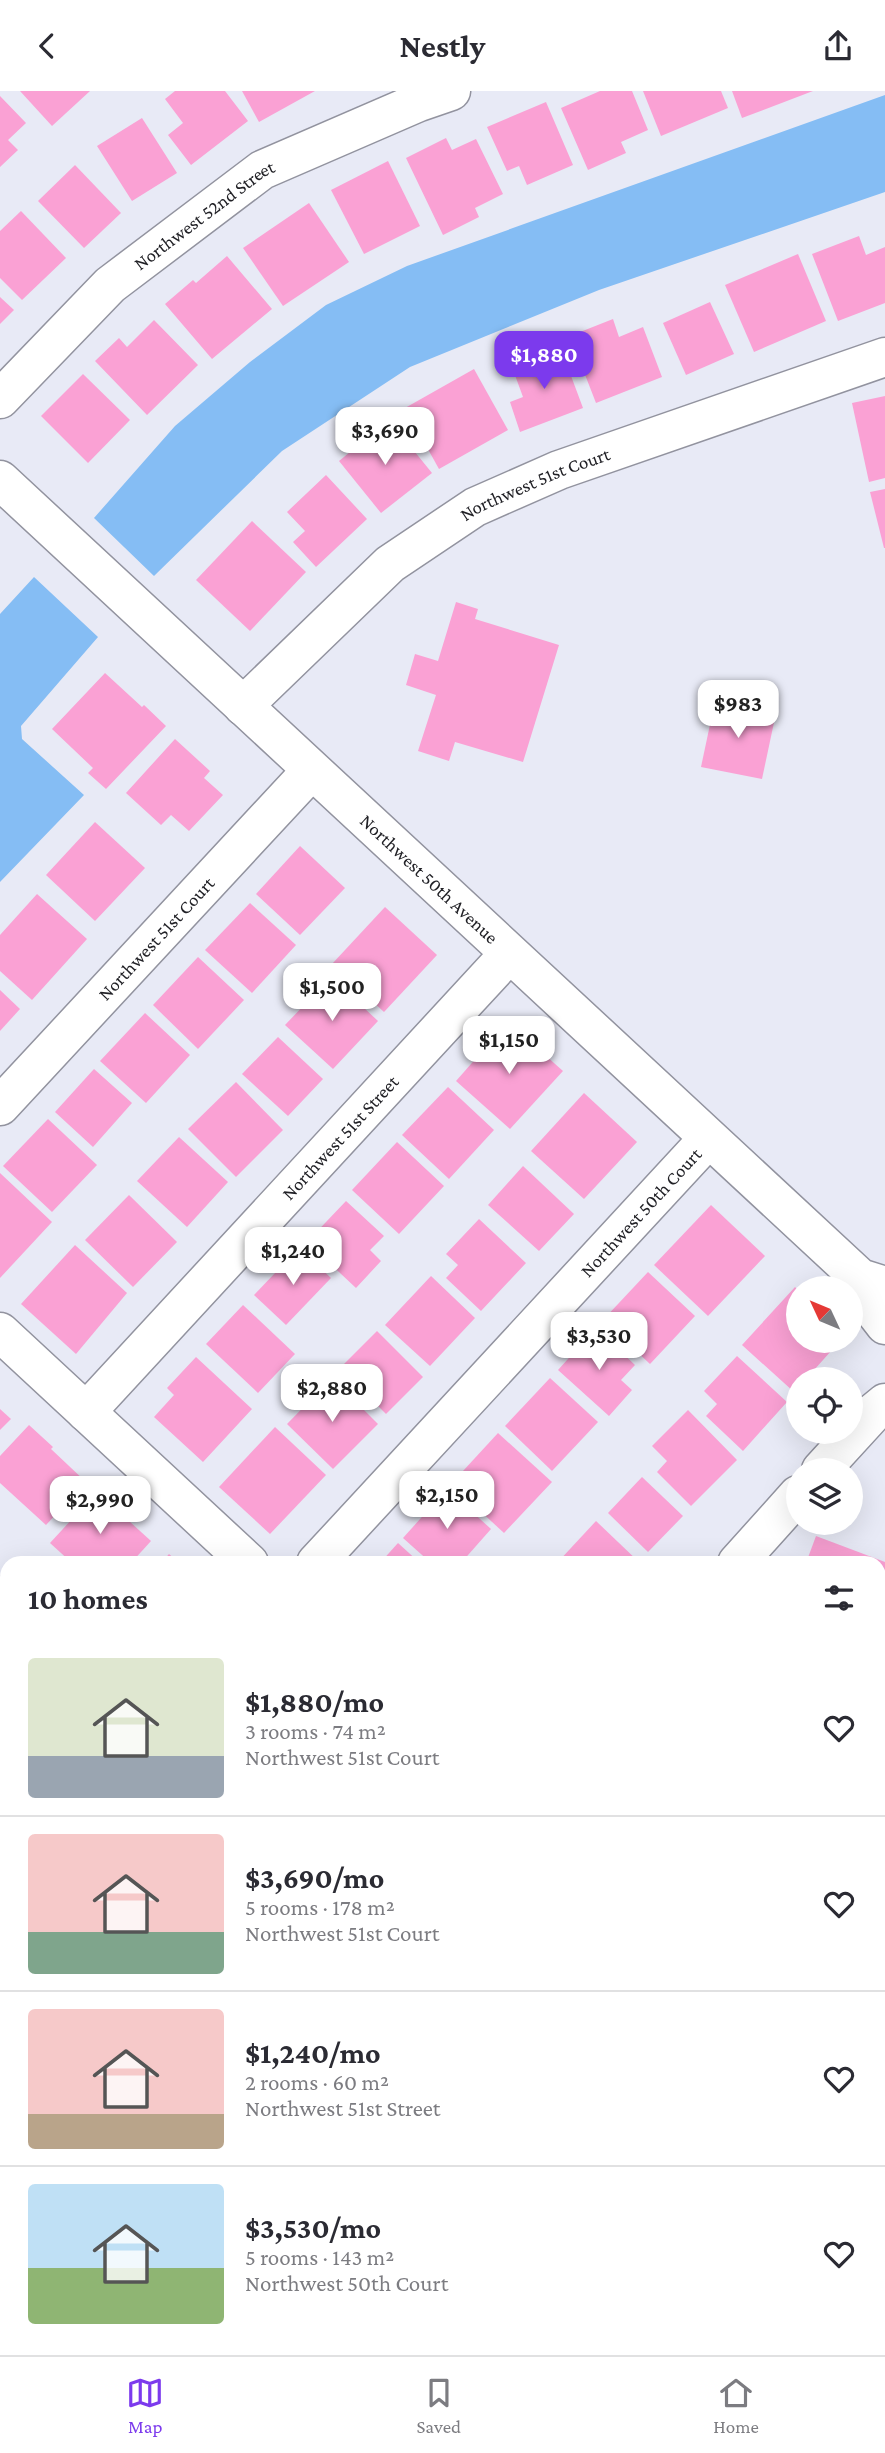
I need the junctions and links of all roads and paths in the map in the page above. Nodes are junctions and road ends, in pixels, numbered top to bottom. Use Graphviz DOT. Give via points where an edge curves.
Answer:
graph roads {
  1 [pos="451,91"];
  2 [pos="885,356"];
  3 [pos="0,398"];
  4 [pos="0,480"];
  5 [pos="243,706"];
  6 [pos="311,771"];
  7 [pos="509,954"];
  8 [pos="0,1106"];
  9 [pos="708,1139"];
  10 [pos="872,1282"];
  11 [pos="885,1325"];
  12 [pos="0,1332"];
  13 [pos="885,1373"];
  14 [pos="879,1407"];
  15 [pos="86,1412"];
  16 [pos="832,1458"];
  17 [pos="786,1508"];
  18 [pos="241,1556"];
  19 [pos="322,1556"];
  20 [pos="743,1556"];
  1 -- 3 [label="street, Northwest 52nd Street" via="262,170 110,285"];
  2 -- 5 [label="street, Northwest 51st Court" via="559,470 475,506 390,564"];
  4 -- 5 [label="street, Northwest 50th Avenue"];
  5 -- 6 [label="street, Northwest 50th Avenue"];
  6 -- 7 [label="street, Northwest 50th Avenue"];
  6 -- 8 [label="street, Northwest 51st Court"];
  7 -- 9 [label="street, Northwest 50th Avenue"];
  7 -- 15 [label="street, Northwest 51st Street"];
  9 -- 10 [label="street, Northwest 50th Avenue"];
  9 -- 19 [label="street, Northwest 50th Court"];
  10 -- 11 [label="street, Northwest 50th Avenue" via="868,1303"];
  12 -- 15 [label="street"];
  13 -- 14 [label="street" via="877,1388"];
  14 -- 16 [label="street"];
  15 -- 18 [label="street"];
  17 -- 20 [label="street"];
}
